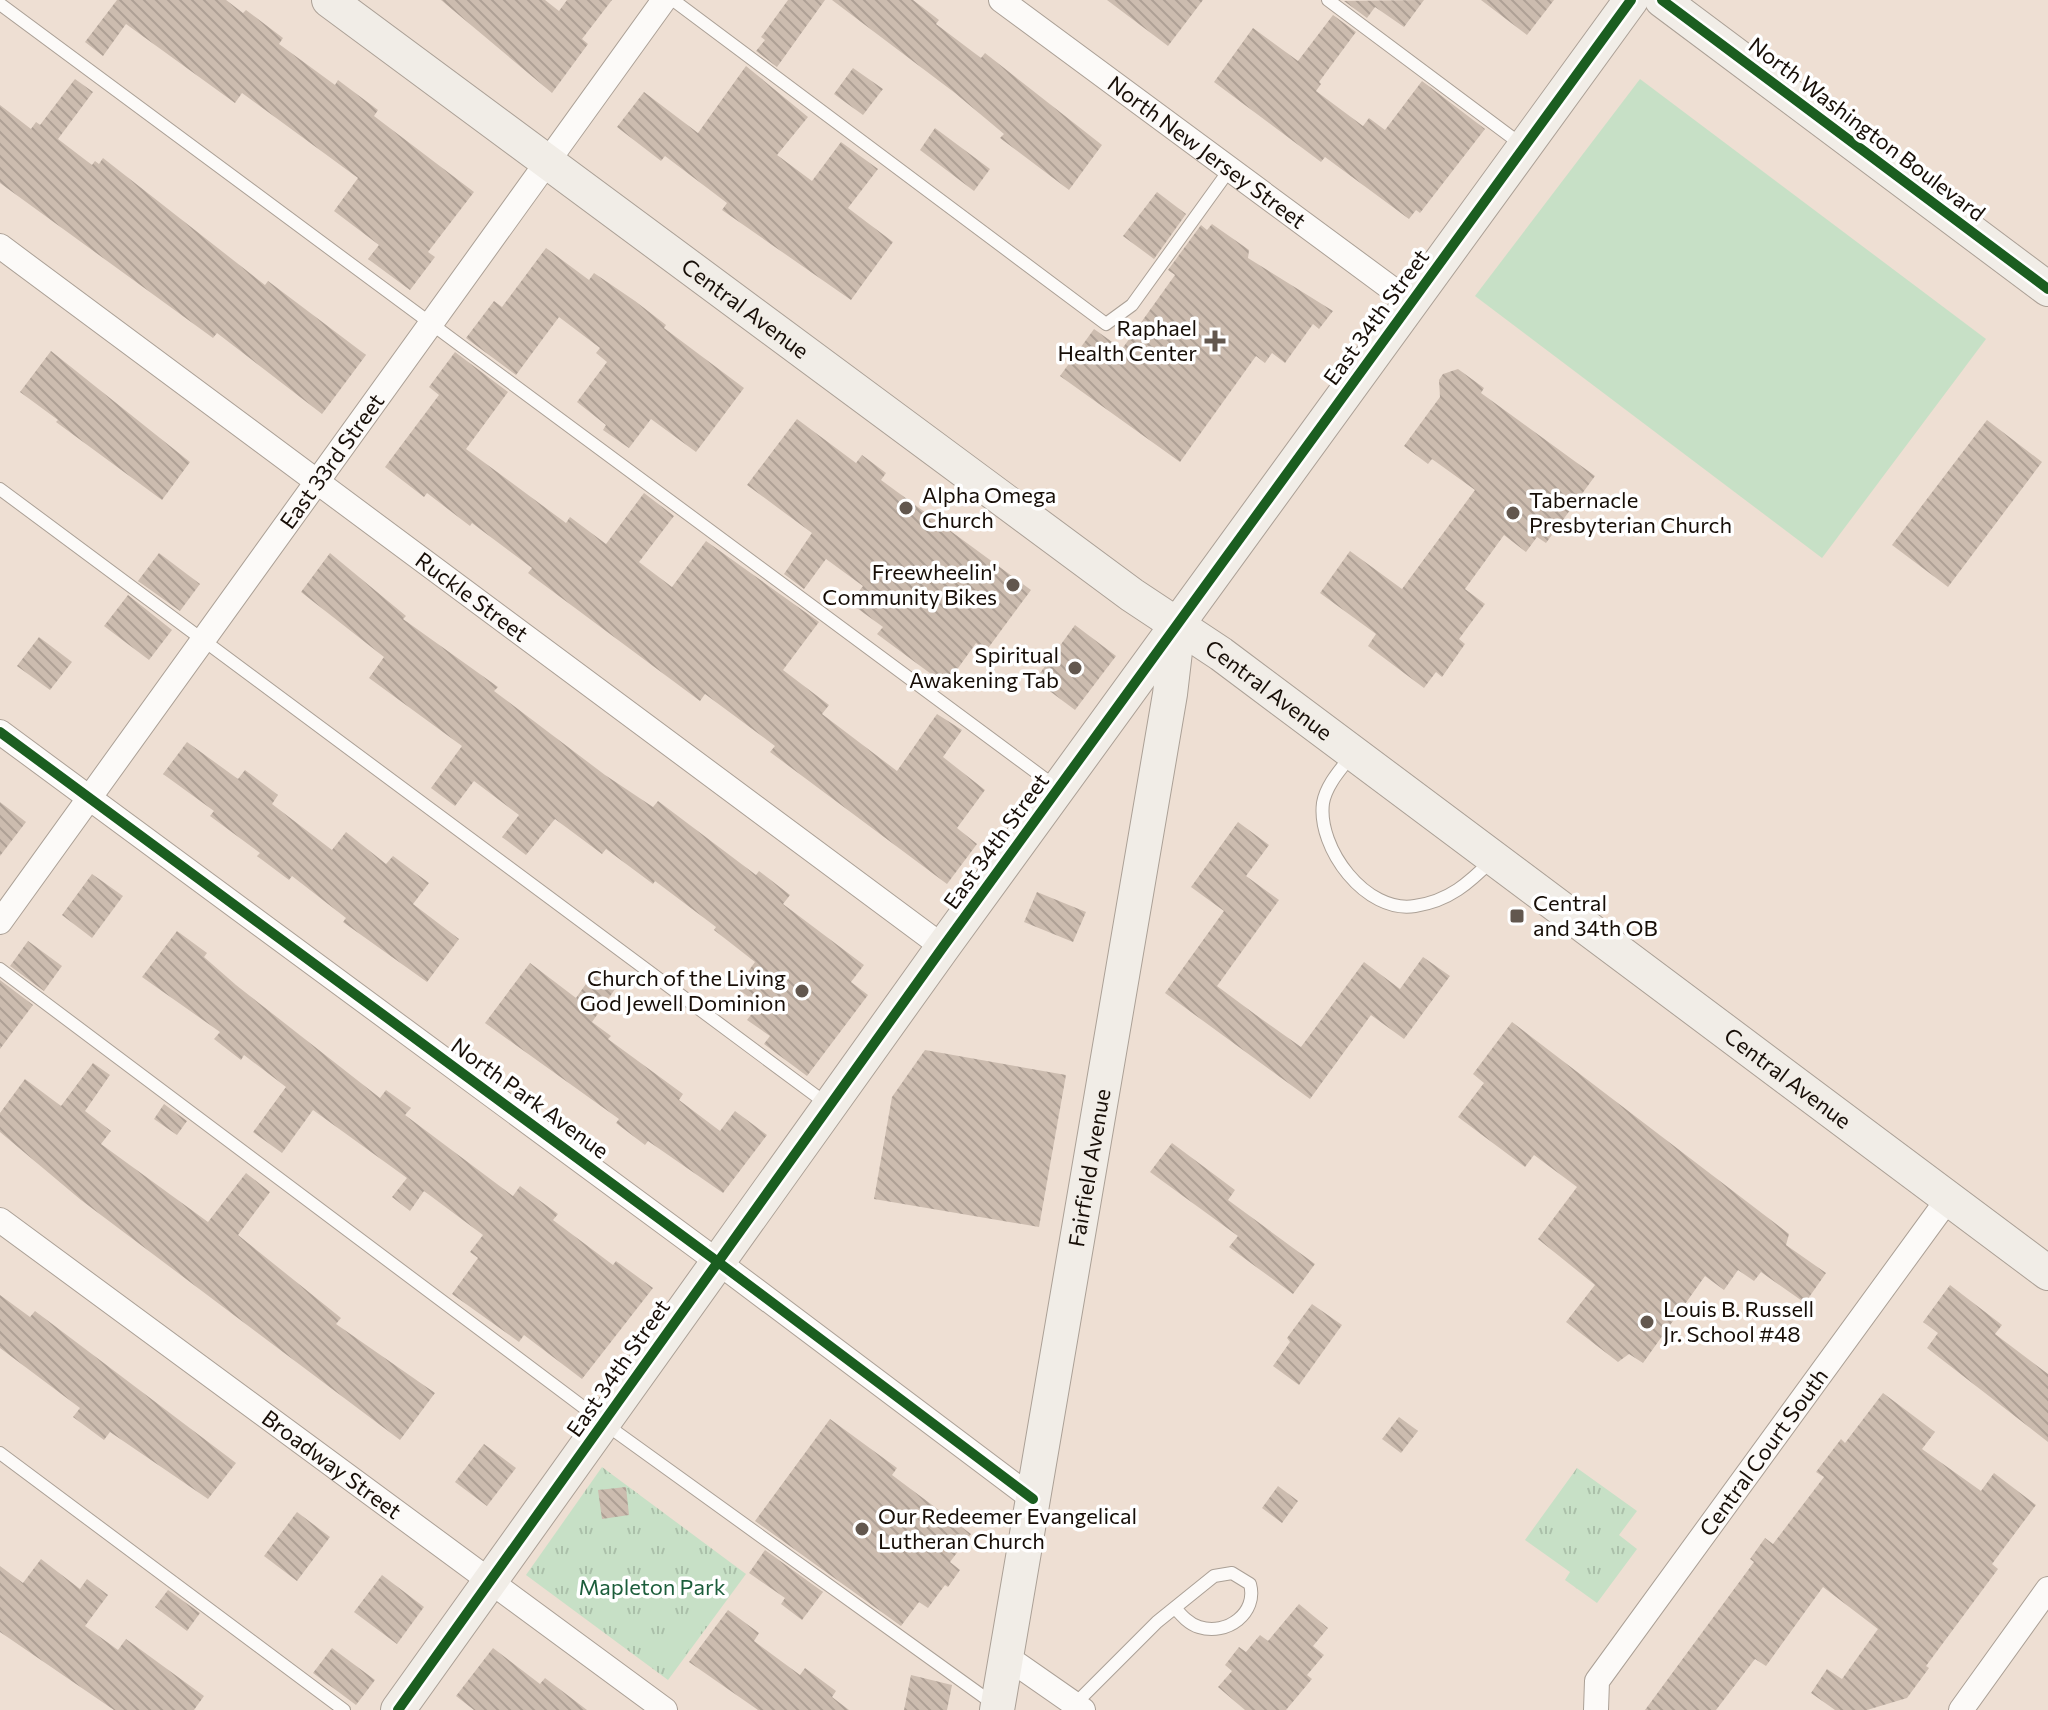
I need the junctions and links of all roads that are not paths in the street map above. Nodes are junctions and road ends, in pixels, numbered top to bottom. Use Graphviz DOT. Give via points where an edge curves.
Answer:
graph roads {
  1 [pos="329,0"];
  2 [pos="664,0"];
  3 [pos="673,0"];
  4 [pos="1001,0"];
  5 [pos="1328,0"];
  6 [pos="1631,0"];
  7 [pos="1662,0"];
  8 [pos="0,4"];
  9 [pos="1525,147"];
  10 [pos="548,162"];
  11 [pos="1230,169"];
  12 [pos="0,246"];
  13 [pos="2048,289"];
  14 [pos="1411,303"];
  15 [pos="434,324"];
  16 [pos="318,483"];
  17 [pos="0,489"];
  18 [pos="1178,626"];
  19 [pos="204,641"];
  20 [pos="0,732"];
  21 [pos="1353,753"];
  22 [pos="1058,789"];
  23 [pos="90,799"];
  24 [pos="1493,858"];
  25 [pos="0,922"];
  26 [pos="943,947"];
  27 [pos="0,969"];
  28 [pos="830,1106"];
  29 [pos="1948,1199"];
  30 [pos="0,1220"];
  31 [pos="718,1262"];
  32 [pos="2048,1273"];
  33 [pos="604,1423"];
  34 [pos="0,1453"];
  35 [pos="1033,1499"];
  36 [pos="491,1581"];
  37 [pos="2048,1589"];
  38 [pos="1175,1608"];
  39 [pos="1004,1655"];
  40 [pos="1080,1707"];
  41 [pos="997,1708"];
  42 [pos="344,1710"];
  43 [pos="398,1710"];
  44 [pos="665,1710"];
  45 [pos="1596,1710"];
  46 [pos="1961,1710"];
  1 -- 10 [label="street, Central Avenue"];
  2 -- 10 [label="street, East 33rd Street"];
  3 -- 11 [label="lane" via="1106,324 1132,305"];
  4 -- 11 [label="street, North New Jersey Street"];
  5 -- 9 [label="lane"];
  6 -- 9 [label="street, East 34th Street"];
  7 -- 13 [label="street, North Washington Boulevard"];
  8 -- 15 [label="lane"];
  9 -- 14 [label="street, East 34th Street"];
  10 -- 15 [label="street, East 33rd Street"];
  10 -- 18 [label="street, Central Avenue"];
  11 -- 14 [label="street, North New Jersey Street"];
  12 -- 16 [label="street, Ruckle Street"];
  14 -- 18 [label="street, East 34th Street"];
  15 -- 16 [label="street, East 33rd Street"];
  15 -- 22 [label="lane"];
  16 -- 19 [label="street, East 33rd Street"];
  16 -- 26 [label="street, Ruckle Street"];
  17 -- 19 [label="lane"];
  18 -- 21 [label="street, Central Avenue"];
  18 -- 22 [label="street, East 34th Street"];
  18 -- 35 [label="street, Fairfield Avenue"];
  19 -- 23 [label="street, East 33rd Street"];
  19 -- 28 [label="lane"];
  20 -- 23 [label="street, North Park Avenue"];
  21 -- 24 [label="street, Central Avenue"];
  21 -- 24 [label="lane" via="1323,803 1337,860 1357,883 1385,902 1412,907 1450,897"];
  22 -- 26 [label="street, East 34th Street"];
  23 -- 25 [label="street, East 33rd Street"];
  23 -- 31 [label="street, North Park Avenue"];
  24 -- 29 [label="street, Central Avenue"];
  26 -- 28 [label="street, East 34th Street"];
  27 -- 33 [label="lane"];
  28 -- 31 [label="street, East 34th Street"];
  29 -- 32 [label="street, Central Avenue"];
  29 -- 45 [label="street, Central Court South" via="1597,1681"];
  30 -- 36 [label="street, Broadway Street"];
  31 -- 33 [label="street, East 34th Street"];
  31 -- 35 [label="street, North Park Avenue"];
  33 -- 36 [label="street, East 34th Street"];
  33 -- 41 [label="lane"];
  34 -- 42 [label="lane"];
  35 -- 39 [label="street, Fairfield Avenue"];
  36 -- 43 [label="street, East 34th Street"];
  36 -- 44 [label="street, Broadway Street"];
  37 -- 46 [label="street"];
  38 -- 38 [label="lane" via="1214,1576 1232,1573 1250,1584 1253,1597 1247,1614 1215,1628 1191,1624"];
  38 -- 40 [label="lane" via="1117,1659"];
  39 -- 40 [label="street"];
  39 -- 41 [label="street, Fairfield Avenue"];
}
